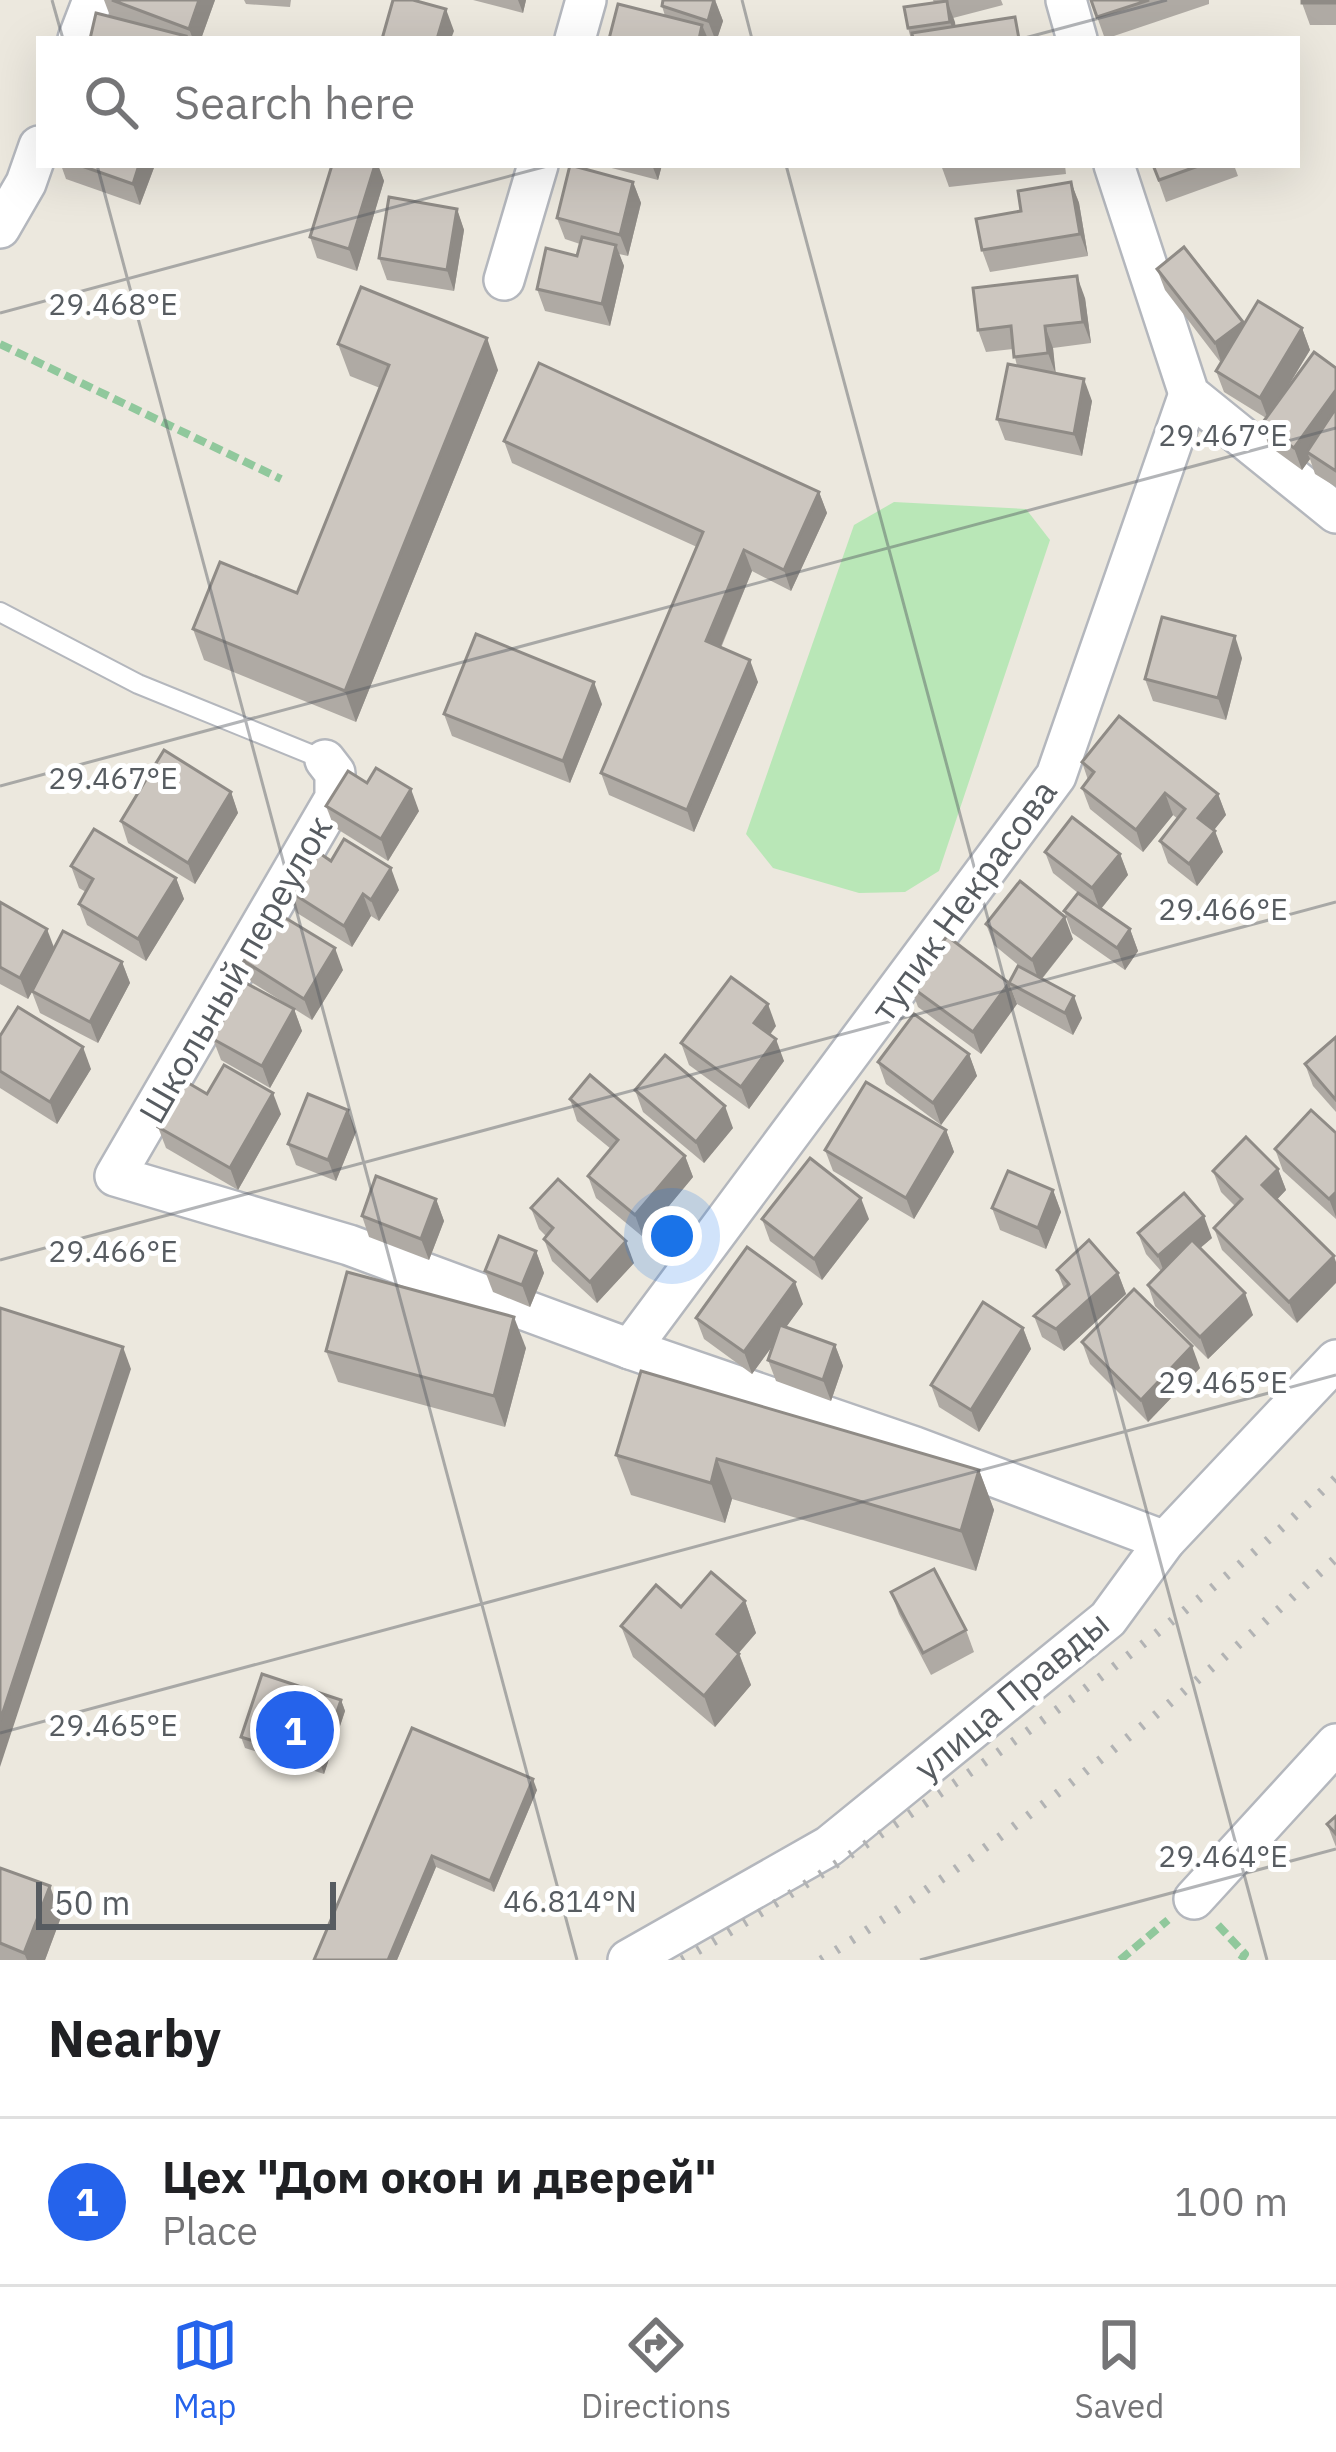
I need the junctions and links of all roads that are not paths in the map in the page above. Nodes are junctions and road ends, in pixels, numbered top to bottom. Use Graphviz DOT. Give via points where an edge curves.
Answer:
graph roads {
  1 [pos="92,0"];
  2 [pos="586,0"];
  3 [pos="1066,0"];
  4 [pos="79,36"];
  5 [pos="575,36"];
  6 [pos="1076,36"];
  7 [pos="36,155"];
  8 [pos="537,168"];
  9 [pos="1115,168"];
  10 [pos="0,228"];
  11 [pos="504,280"];
  12 [pos="1189,394"];
  13 [pos="1336,513"];
  14 [pos="0,612"];
  15 [pos="325,760"];
  16 [pos="630,1349"];
  17 [pos="1336,1360"];
  18 [pos="1165,1541"];
  19 [pos="1336,1744"];
  20 [pos="1194,1899"];
  21 [pos="628,1960"];
  1 -- 4 [label="street"];
  2 -- 5 [label="street"];
  3 -- 6 [label="street"];
  7 -- 10 [label="street"];
  8 -- 11 [label="street"];
  9 -- 12 [label="street"];
  12 -- 13 [label="street"];
  12 -- 16 [label="street, тупик Некрасова" via="1056,776"];
  14 -- 15 [label="lane" via="138,684"];
  15 -- 16 [label="street, Школьный переулок" via="335,798 115,1176 349,1245"];
  16 -- 18 [label="street"];
  17 -- 18 [label="street, улица Правды"];
  18 -- 21 [label="street, улица Правды" via="1108,1619 829,1846"];
  19 -- 20 [label="street"];
}
